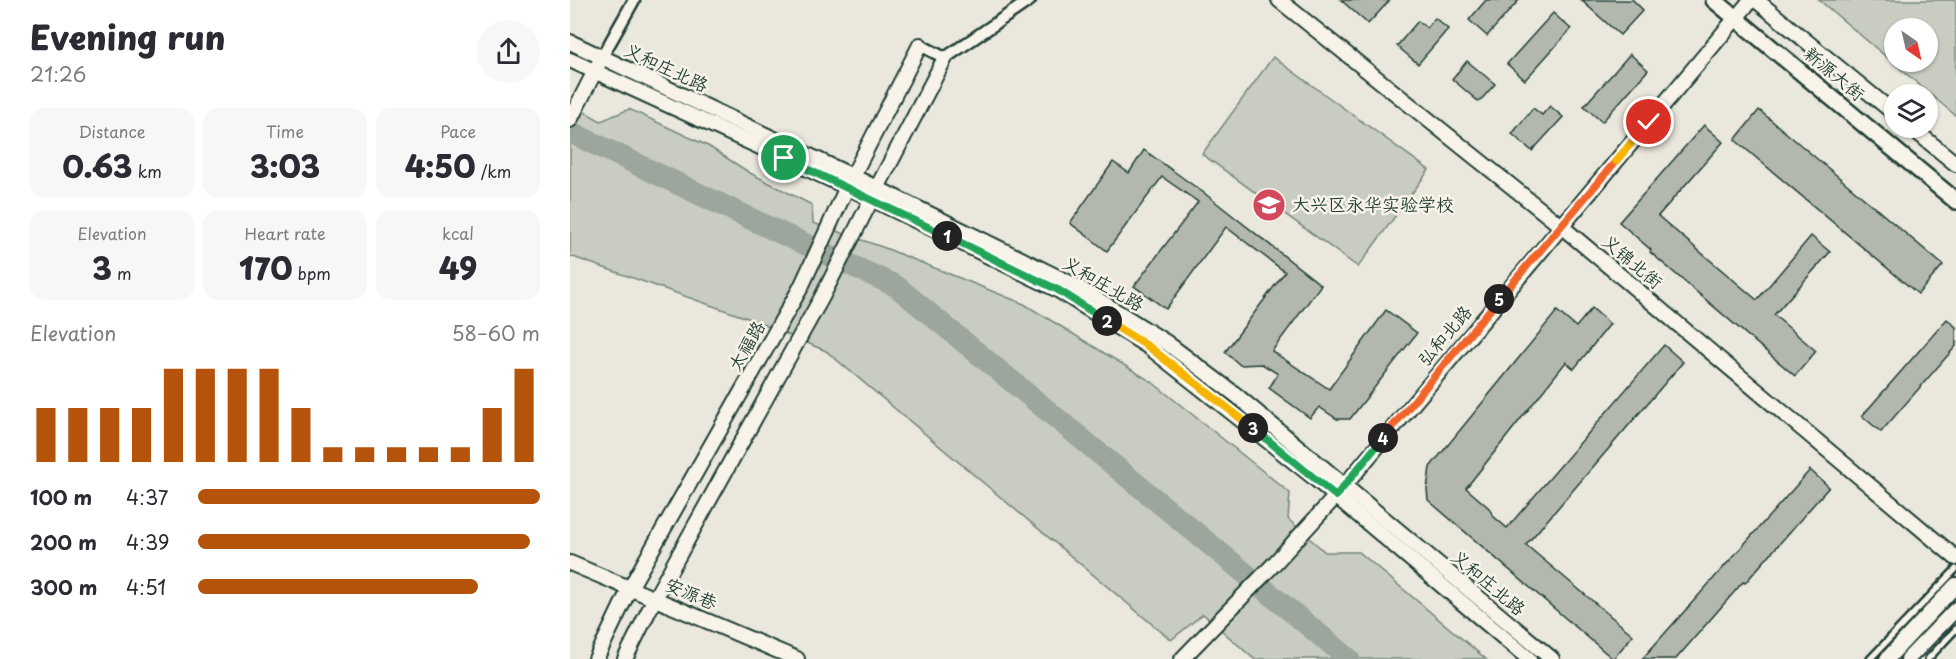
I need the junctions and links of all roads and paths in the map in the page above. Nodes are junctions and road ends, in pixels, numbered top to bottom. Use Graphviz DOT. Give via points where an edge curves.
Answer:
graph roads {
  1 [pos="634,0"];
  2 [pos="1030,0"];
  3 [pos="1279,0"];
  4 [pos="1714,0"];
  5 [pos="1751,0"];
  6 [pos="1756,0"];
  7 [pos="1736,18"];
  8 [pos="570,42"];
  9 [pos="920,45"];
  10 [pos="602,57"];
  11 [pos="945,58"];
  12 [pos="570,60"];
  13 [pos="595,72"];
  14 [pos="1884,105"];
  15 [pos="570,120"];
  16 [pos="1924,138"];
  17 [pos="1956,164"];
  18 [pos="849,181"];
  19 [pos="874,194"];
  20 [pos="1956,201"];
  21 [pos="1562,226"];
  22 [pos="1339,490"];
  23 [pos="1956,558"];
  24 [pos="570,563"];
  25 [pos="1956,569"];
  26 [pos="1956,585"];
  27 [pos="630,588"];
  28 [pos="655,598"];
  29 [pos="1956,609"];
  30 [pos="1956,629"];
  31 [pos="596,659"];
  32 [pos="625,659"];
  33 [pos="797,659"];
  34 [pos="1182,659"];
  35 [pos="1529,659"];
  36 [pos="1551,659"];
  37 [pos="1870,659"];
  38 [pos="1887,659"];
  39 [pos="1908,659"];
  40 [pos="1928,659"];
  1 -- 10 [label="street"];
  2 -- 11 [label="street"];
  3 -- 21 [label="main road, 义锦北街"];
  4 -- 7 [label="main road, 新源大街"];
  5 -- 7 [label="main road, 弘和北路"];
  6 -- 14 [label="main road"];
  7 -- 20 [label="main road, 新源大街"];
  7 -- 21 [label="main road, 弘和北路"];
  8 -- 10 [label="main road, 义和庄北路"];
  9 -- 11 [label="street"];
  9 -- 18 [label="main road, 太福路"];
  10 -- 13 [label="main road"];
  10 -- 18 [label="main road, 义和庄北路"];
  11 -- 19 [label="main road"];
  12 -- 13 [label="main road, 义和庄北路"];
  13 -- 15 [label="main road"];
  13 -- 18 [label="main road, 义和庄北路"];
  16 -- 17 [label="main road"];
  18 -- 19 [label="main road, 义和庄北路"];
  18 -- 27 [label="main road, 太福路" via="801,287"];
  19 -- 22 [label="main road, 义和庄北路" via="1076,286 1167,343 1236,395"];
  19 -- 28 [label="main road" via="822,297"];
  21 -- 22 [label="main road, 弘和北路"];
  21 -- 23 [label="main road, 义锦北街"];
  22 -- 34 [label="main road, 弘和北路"];
  22 -- 35 [label="main road, 义和庄北路"];
  22 -- 36 [label="main road, 义和庄北路"];
  24 -- 27 [label="main road, 安源巷"];
  25 -- 37 [label="lane"];
  26 -- 38 [label="main road"];
  27 -- 28 [label="main road, 安源巷"];
  27 -- 31 [label="main road, 太福路"];
  28 -- 32 [label="main road"];
  28 -- 33 [label="main road, 安源巷"];
  29 -- 39 [label="main road"];
  30 -- 40 [label="lane"];
}
